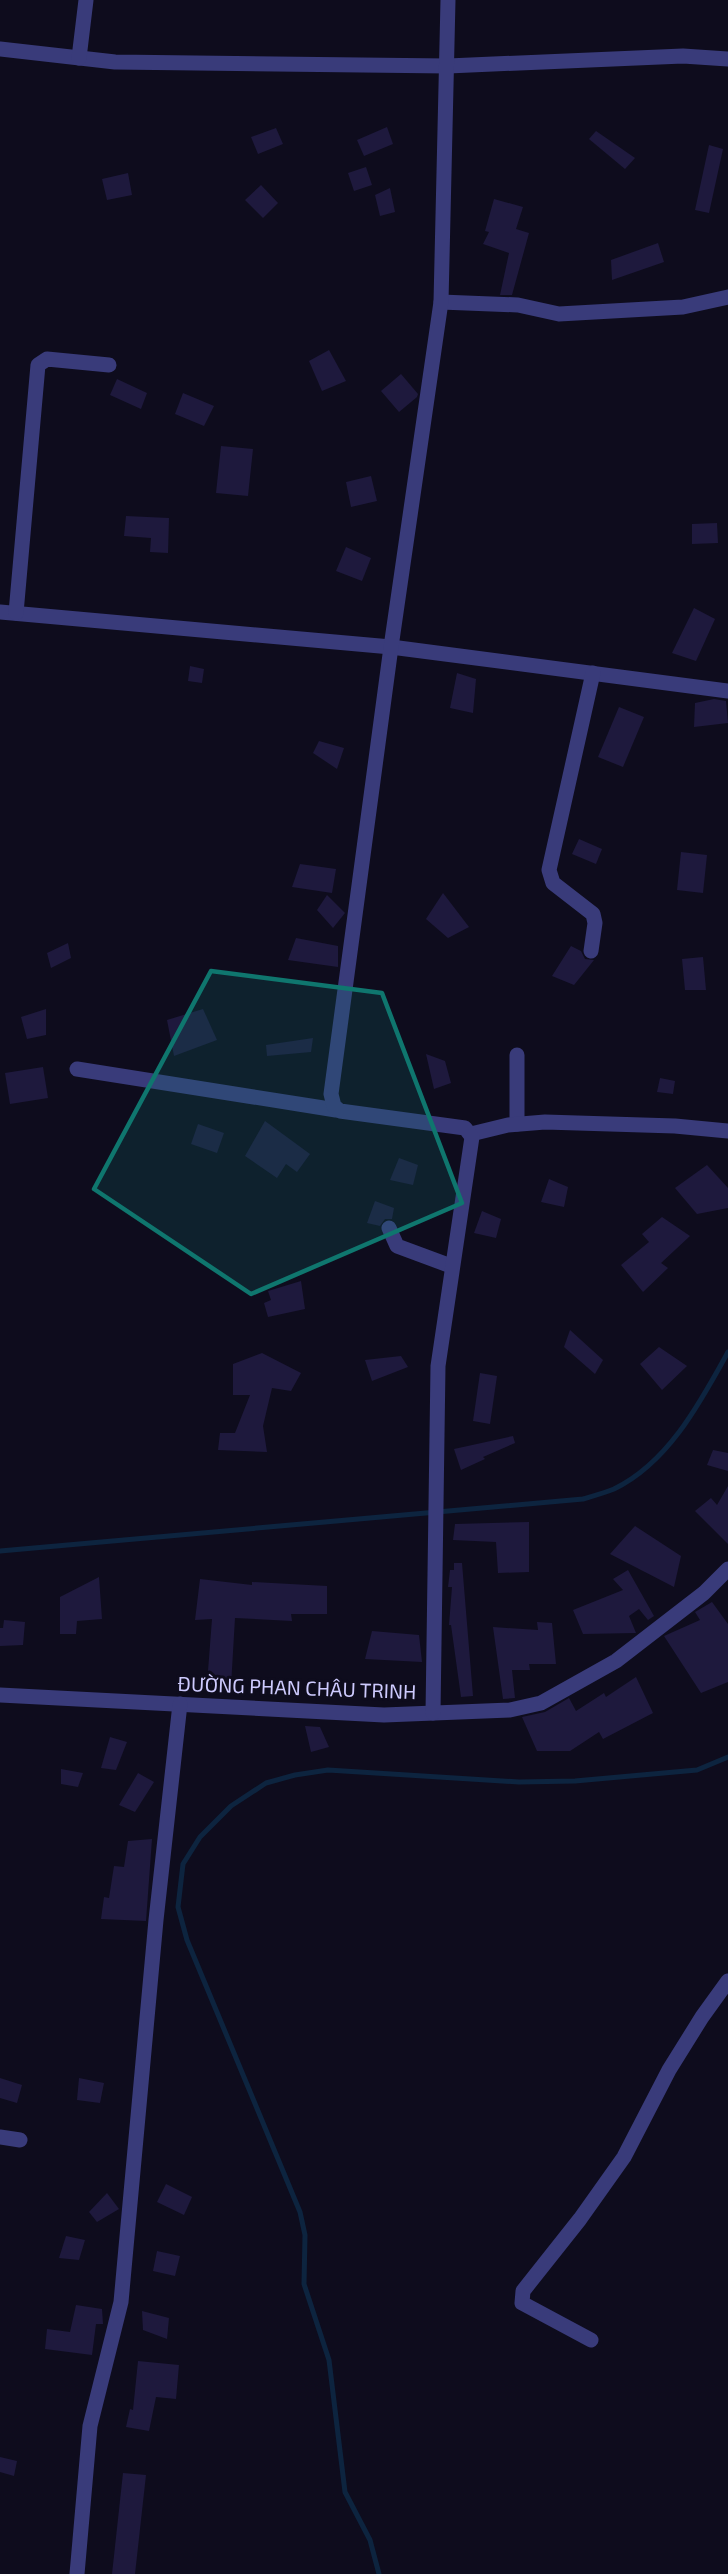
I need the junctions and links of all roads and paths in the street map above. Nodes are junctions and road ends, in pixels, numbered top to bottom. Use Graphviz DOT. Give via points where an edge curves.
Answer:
graph roads {
  1 [pos="86,0"];
  2 [pos="448,0"];
  3 [pos="0,49"];
  4 [pos="79,58"];
  5 [pos="728,59"];
  6 [pos="448,66"];
  7 [pos="728,297"];
  8 [pos="441,302"];
  9 [pos="110,365"];
  10 [pos="0,612"];
  11 [pos="16,613"];
  12 [pos="391,647"];
  13 [pos="593,673"];
  14 [pos="728,691"];
  15 [pos="591,951"];
  16 [pos="517,1055"];
  17 [pos="77,1069"];
  18 [pos="336,1110"];
  19 [pos="517,1124"];
  20 [pos="728,1131"];
  21 [pos="471,1134"];
  22 [pos="389,1228"];
  23 [pos="451,1266"];
  24 [pos="728,1569"];
  25 [pos="0,1695"];
  26 [pos="180,1704"];
  27 [pos="433,1713"];
  28 [pos="728,1981"];
  29 [pos="0,2137"];
  30 [pos="20,2140"];
  31 [pos="591,2340"];
  32 [pos="77,2574"];
  1 -- 4 [label="street"];
  2 -- 6 [label="street"];
  3 -- 4 [label="street"];
  4 -- 6 [label="street" via="115,62"];
  5 -- 6 [label="street" via="683,56"];
  6 -- 8 [label="street"];
  7 -- 8 [label="street" via="683,307 559,314 518,305"];
  8 -- 12 [label="street"];
  9 -- 11 [label="street" via="47,359 38,365"];
  10 -- 11 [label="street"];
  11 -- 12 [label="street"];
  12 -- 13 [label="street"];
  12 -- 18 [label="street" via="332,1094"];
  13 -- 14 [label="street"];
  13 -- 15 [label="street" via="549,870 553,883 593,914"];
  16 -- 19 [label="street"];
  17 -- 18 [label="street"];
  18 -- 21 [label="street" via="465,1128"];
  19 -- 20 [label="street" via="675,1126"];
  19 -- 21 [label="street"];
  21 -- 23 [label="street"];
  22 -- 23 [label="street" via="397,1246"];
  23 -- 27 [label="street" via="438,1366"];
  24 -- 27 [label="street, ĐƯỜNG PHAN CHÂU TRINH" via="704,1593 616,1661 541,1702 510,1710"];
  25 -- 26 [label="street, ĐƯỜNG PHAN CHÂU TRINH"];
  26 -- 27 [label="street, ĐƯỜNG PHAN CHÂU TRINH" via="384,1715"];
  26 -- 32 [label="street" via="121,2302 90,2426"];
  28 -- 31 [label="street" via="669,2070 624,2157 523,2291 522,2303"];
  29 -- 30 [label="street"];
}
